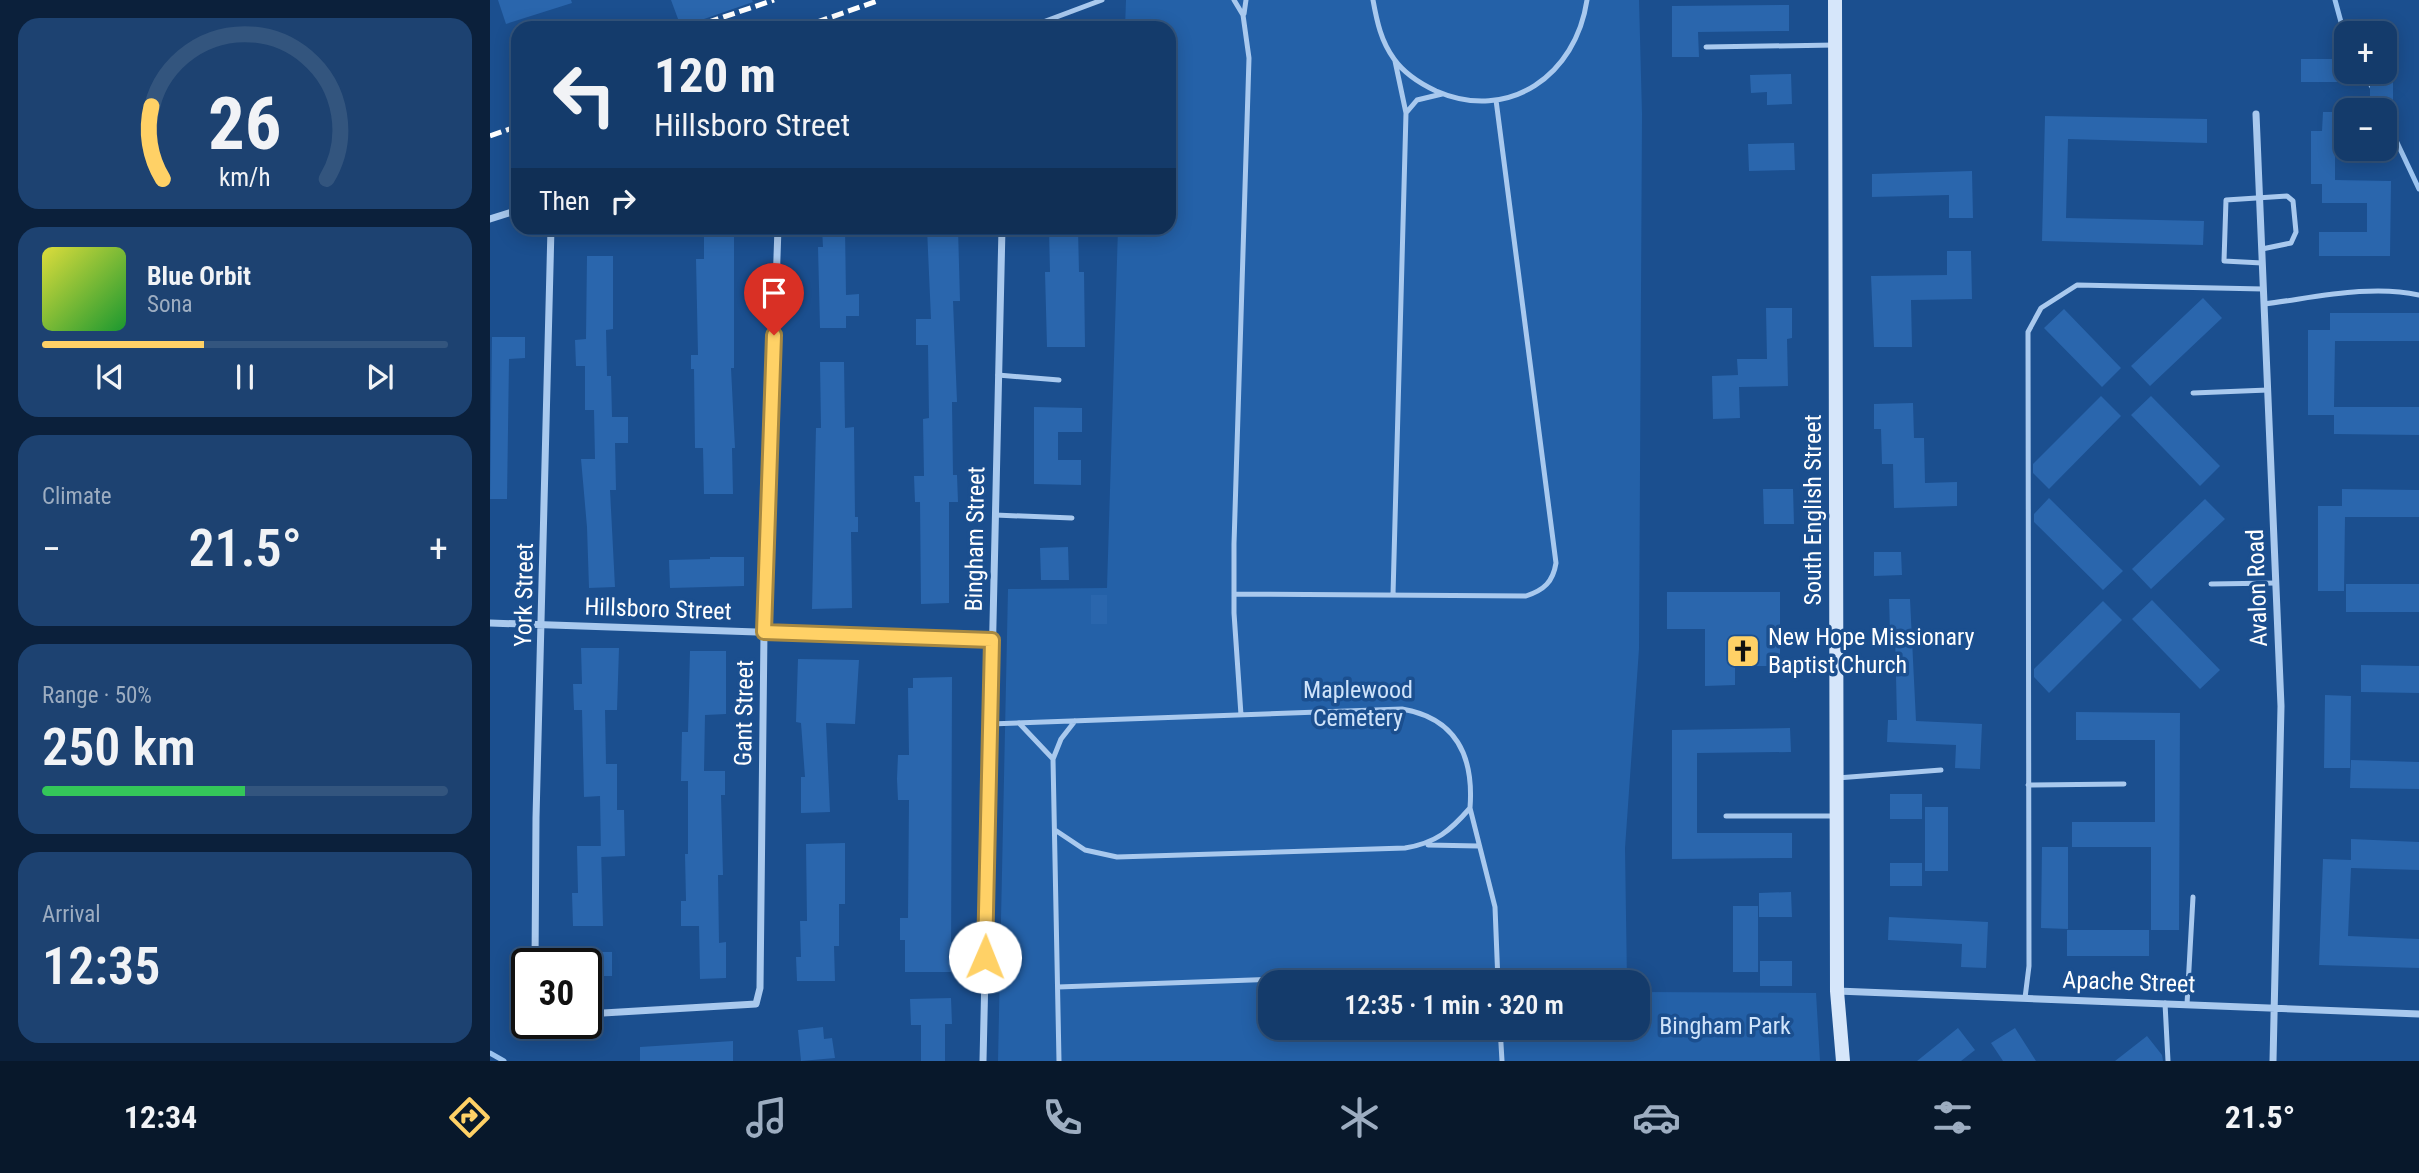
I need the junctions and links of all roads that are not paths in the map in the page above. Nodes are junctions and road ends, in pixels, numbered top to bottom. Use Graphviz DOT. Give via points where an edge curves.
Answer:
graph roads {
  1 [pos="1102,0"];
  2 [pos="1234,0"];
  3 [pos="1246,0"];
  4 [pos="1373,0"];
  5 [pos="1587,0"];
  6 [pos="1835,0"];
  7 [pos="1243,15"];
  8 [pos="1046,21"];
  9 [pos="1835,45"];
  10 [pos="1706,47"];
  11 [pos="1395,61"];
  12 [pos="1442,94"];
  13 [pos="1496,100"];
  14 [pos="1406,113"];
  15 [pos="2256,114"];
  16 [pos="2259,200"];
  17 [pos="511,212"];
  18 [pos="490,219"];
  19 [pos="551,235"];
  20 [pos="778,235"];
  21 [pos="1002,235"];
  22 [pos="2262,249"];
  23 [pos="2262,263"];
  24 [pos="2263,289"];
  25 [pos="2419,295"];
  26 [pos="2264,304"];
  27 [pos="998,374"];
  28 [pos="1059,380"];
  29 [pos="2267,390"];
  30 [pos="2193,393"];
  31 [pos="995,515"];
  32 [pos="1072,518"];
  33 [pos="2276,583"];
  34 [pos="2211,584"];
  35 [pos="1234,594"];
  36 [pos="1393,595"];
  37 [pos="490,623"];
  38 [pos="543,624"];
  39 [pos="764,632"];
  40 [pos="992,640"];
  41 [pos="1241,715"];
  42 [pos="1075,721"];
  43 [pos="1018,723"];
  44 [pos="990,724"];
  45 [pos="1053,758"];
  46 [pos="1941,770"];
  47 [pos="1837,778"];
  48 [pos="2124,784"];
  49 [pos="2028,785"];
  50 [pos="1470,808"];
  51 [pos="1726,816"];
  52 [pos="1837,816"];
  53 [pos="1055,830"];
  54 [pos="1425,845"];
  55 [pos="1478,846"];
  56 [pos="2193,897"];
  57 [pos="535,948"];
  58 [pos="1498,970"];
  59 [pos="1258,980"];
  60 [pos="1058,988"];
  61 [pos="1837,991"];
  62 [pos="2025,998"];
  63 [pos="2165,1003"];
  64 [pos="2187,1004"];
  65 [pos="2275,1007"];
  66 [pos="602,1013"];
  67 [pos="2419,1014"];
  68 [pos="1501,1040"];
  69 [pos="983,1061"];
  70 [pos="1059,1061"];
  71 [pos="1502,1061"];
  72 [pos="1843,1061"];
  73 [pos="2168,1061"];
  74 [pos="2273,1061"];
  1 -- 8 [label="lane"];
  2 -- 7 [label="lane"];
  3 -- 7 [label="lane"];
  4 -- 11 [label="lane" via="1378,30"];
  5 -- 13 [label="lane" via="1583,25 1571,51 1552,74 1523,93"];
  6 -- 9 [label="street, South English Street"];
  7 -- 35 [label="lane" via="1249,58"];
  9 -- 10 [label="lane"];
  9 -- 47 [label="street, South English Street"];
  11 -- 12 [label="lane" via="1421,85"];
  11 -- 14 [label="lane"];
  12 -- 13 [label="lane" via="1454,99"];
  12 -- 14 [label="lane" via="1417,100"];
  13 -- 36 [label="lane" via="1554,546 1554,576 1538,592 1526,596"];
  14 -- 36 [label="lane"];
  15 -- 16 [label="street, Avalon Road"];
  16 -- 22 [label="street, Avalon Road"];
  16 -- 22 [label="lane" via="2287,196 2294,201 2296,232 2291,243"];
  16 -- 23 [label="lane" via="2225,200 2224,261"];
  17 -- 18 [label="street"];
  19 -- 38 [label="street, York Street"];
  20 -- 39 [label="street, Gant Street"];
  21 -- 27 [label="street, Bingham Street"];
  22 -- 23 [label="street, Avalon Road"];
  23 -- 24 [label="street, Avalon Road"];
  24 -- 26 [label="street, Avalon Road"];
  24 -- 49 [label="lane" via="2077,285 2040,308 2028,332"];
  25 -- 26 [label="lane" via="2357,293"];
  26 -- 29 [label="street, Avalon Road"];
  27 -- 28 [label="lane"];
  27 -- 31 [label="street, Bingham Street"];
  29 -- 30 [label="lane"];
  29 -- 33 [label="street, Avalon Road"];
  31 -- 32 [label="lane"];
  31 -- 40 [label="street, Bingham Street"];
  33 -- 34 [label="lane"];
  33 -- 65 [label="street, Avalon Road" via="2281,706"];
  35 -- 36 [label="lane"];
  35 -- 41 [label="lane"];
  37 -- 38 [label="street, Hillsboro Street"];
  38 -- 39 [label="street, Hillsboro Street"];
  38 -- 57 [label="street, York Street"];
  39 -- 40 [label="street, Hillsboro Street"];
  39 -- 66 [label="street, Gant Street" via="760,988 756,1004"];
  40 -- 44 [label="street, Bingham Street"];
  41 -- 42 [label="lane"];
  41 -- 50 [label="lane" via="1421,712 1449,730 1459,744 1470,779"];
  42 -- 43 [label="lane"];
  42 -- 45 [label="lane"];
  43 -- 44 [label="lane"];
  43 -- 45 [label="lane"];
  44 -- 69 [label="street, Bingham Street"];
  45 -- 53 [label="lane"];
  46 -- 47 [label="lane"];
  47 -- 52 [label="street, South English Street"];
  48 -- 49 [label="lane"];
  49 -- 62 [label="lane" via="2029,966"];
  50 -- 54 [label="lane" via="1448,832"];
  50 -- 55 [label="lane"];
  51 -- 52 [label="lane"];
  52 -- 61 [label="street, South English Street"];
  53 -- 54 [label="lane" via="1085,850 1117,857"];
  53 -- 60 [label="lane"];
  54 -- 55 [label="lane"];
  55 -- 58 [label="lane" via="1495,907"];
  56 -- 64 [label="lane"];
  59 -- 60 [label="lane"];
  60 -- 70 [label="lane"];
  61 -- 62 [label="street, Apache Street"];
  61 -- 72 [label="street, South English Street"];
  62 -- 63 [label="street, Apache Street"];
  63 -- 64 [label="street, Apache Street"];
  63 -- 73 [label="lane"];
  64 -- 65 [label="street, Apache Street"];
  65 -- 67 [label="street, Apache Street"];
  65 -- 74 [label="street, Avalon Road"];
  68 -- 71 [label="lane"];
}
